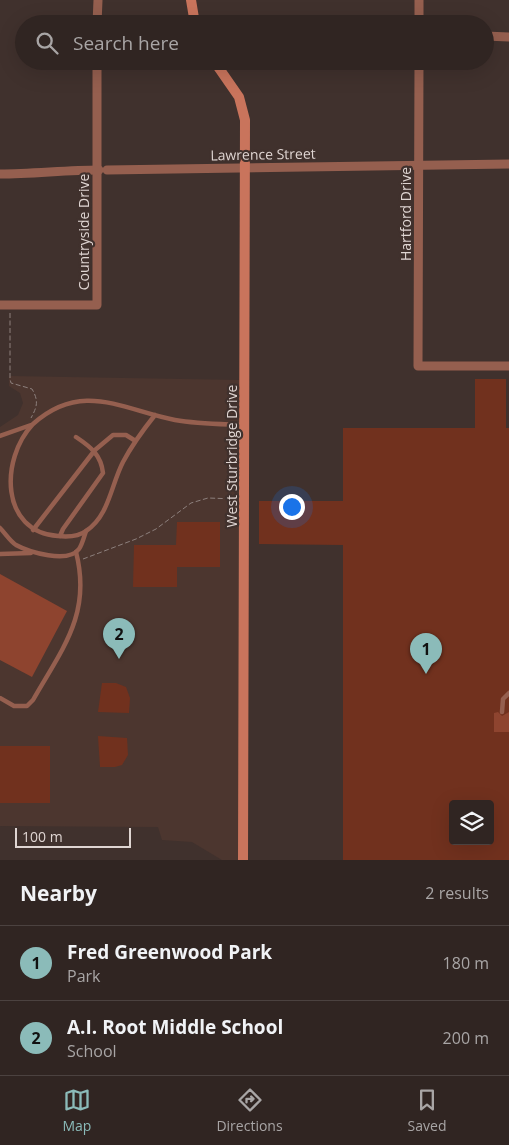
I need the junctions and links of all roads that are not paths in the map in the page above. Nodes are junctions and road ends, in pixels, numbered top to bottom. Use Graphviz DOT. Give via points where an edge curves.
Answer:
graph roads {
  1 [pos="98,0"];
  2 [pos="191,0"];
  3 [pos="419,0"];
  4 [pos="97,15"];
  5 [pos="194,15"];
  6 [pos="418,15"];
  7 [pos="494,36"];
  8 [pos="509,36"];
  9 [pos="97,70"];
  10 [pos="221,70"];
  11 [pos="419,70"];
  12 [pos="509,164"];
  13 [pos="419,166"];
  14 [pos="245,168"];
  15 [pos="101,170"];
  16 [pos="0,174"];
  17 [pos="0,305"];
  18 [pos="509,366"];
  19 [pos="154,415"];
  20 [pos="30,425"];
  21 [pos="244,425"];
  22 [pos="0,436"];
  23 [pos="76,437"];
  24 [pos="134,440"];
  25 [pos="95,450"];
  26 [pos="4,477"];
  27 [pos="5,485"];
  28 [pos="0,528"];
  29 [pos="33,530"];
  30 [pos="86,531"];
  31 [pos="60,536"];
  32 [pos="76,552"];
  33 [pos="32,553"];
  34 [pos="0,554"];
  35 [pos="509,693"];
  36 [pos="0,698"];
  37 [pos="502,712"];
  38 [pos="243,860"];
  1 -- 4 [label="street"];
  2 -- 5 [label="street"];
  3 -- 6 [label="street"];
  7 -- 8 [label="street"];
  9 -- 15 [label="street, Countryside Drive"];
  10 -- 14 [label="street, West Sturbridge Drive" via="244,110"];
  11 -- 13 [label="street, Hartford Drive"];
  12 -- 13 [label="street, Lawrence Street"];
  13 -- 14 [label="street, Lawrence Street"];
  13 -- 18 [label="street, Hartford Drive" via="418,366"];
  14 -- 15 [label="street, Lawrence Street"];
  14 -- 21 [label="street, West Sturbridge Drive"];
  15 -- 16 [label="street, Lawrence Street"];
  15 -- 17 [label="street, Countryside Drive" via="97,305"];
  19 -- 20 [label="lane" via="117,403 93,400 60,407"];
  19 -- 21 [label="lane" via="199,423"];
  19 -- 24 [label="lane"];
  20 -- 22 [label="lane"];
  20 -- 26 [label="lane" via="15,445"];
  21 -- 38 [label="street, West Sturbridge Drive"];
  23 -- 25 [label="lane"];
  24 -- 25 [label="lane" via="126,435 113,435"];
  24 -- 30 [label="lane" via="112,484 100,520"];
  25 -- 29 [label="lane"];
  25 -- 31 [label="lane" via="103,473"];
  27 -- 29 [label="lane" via="8,501 16,516"];
  28 -- 33 [label="lane" via="14,543"];
  29 -- 31 [label="lane" via="43,535"];
  30 -- 31 [label="lane" via="75,536"];
  30 -- 32 [label="lane"];
  32 -- 33 [label="lane" via="63,556"];
  32 -- 36 [label="lane" via="79,613 69,638 27,706 14,706"];
  33 -- 34 [label="lane"];
  35 -- 37 [label="lane" via="503,699"];
}
